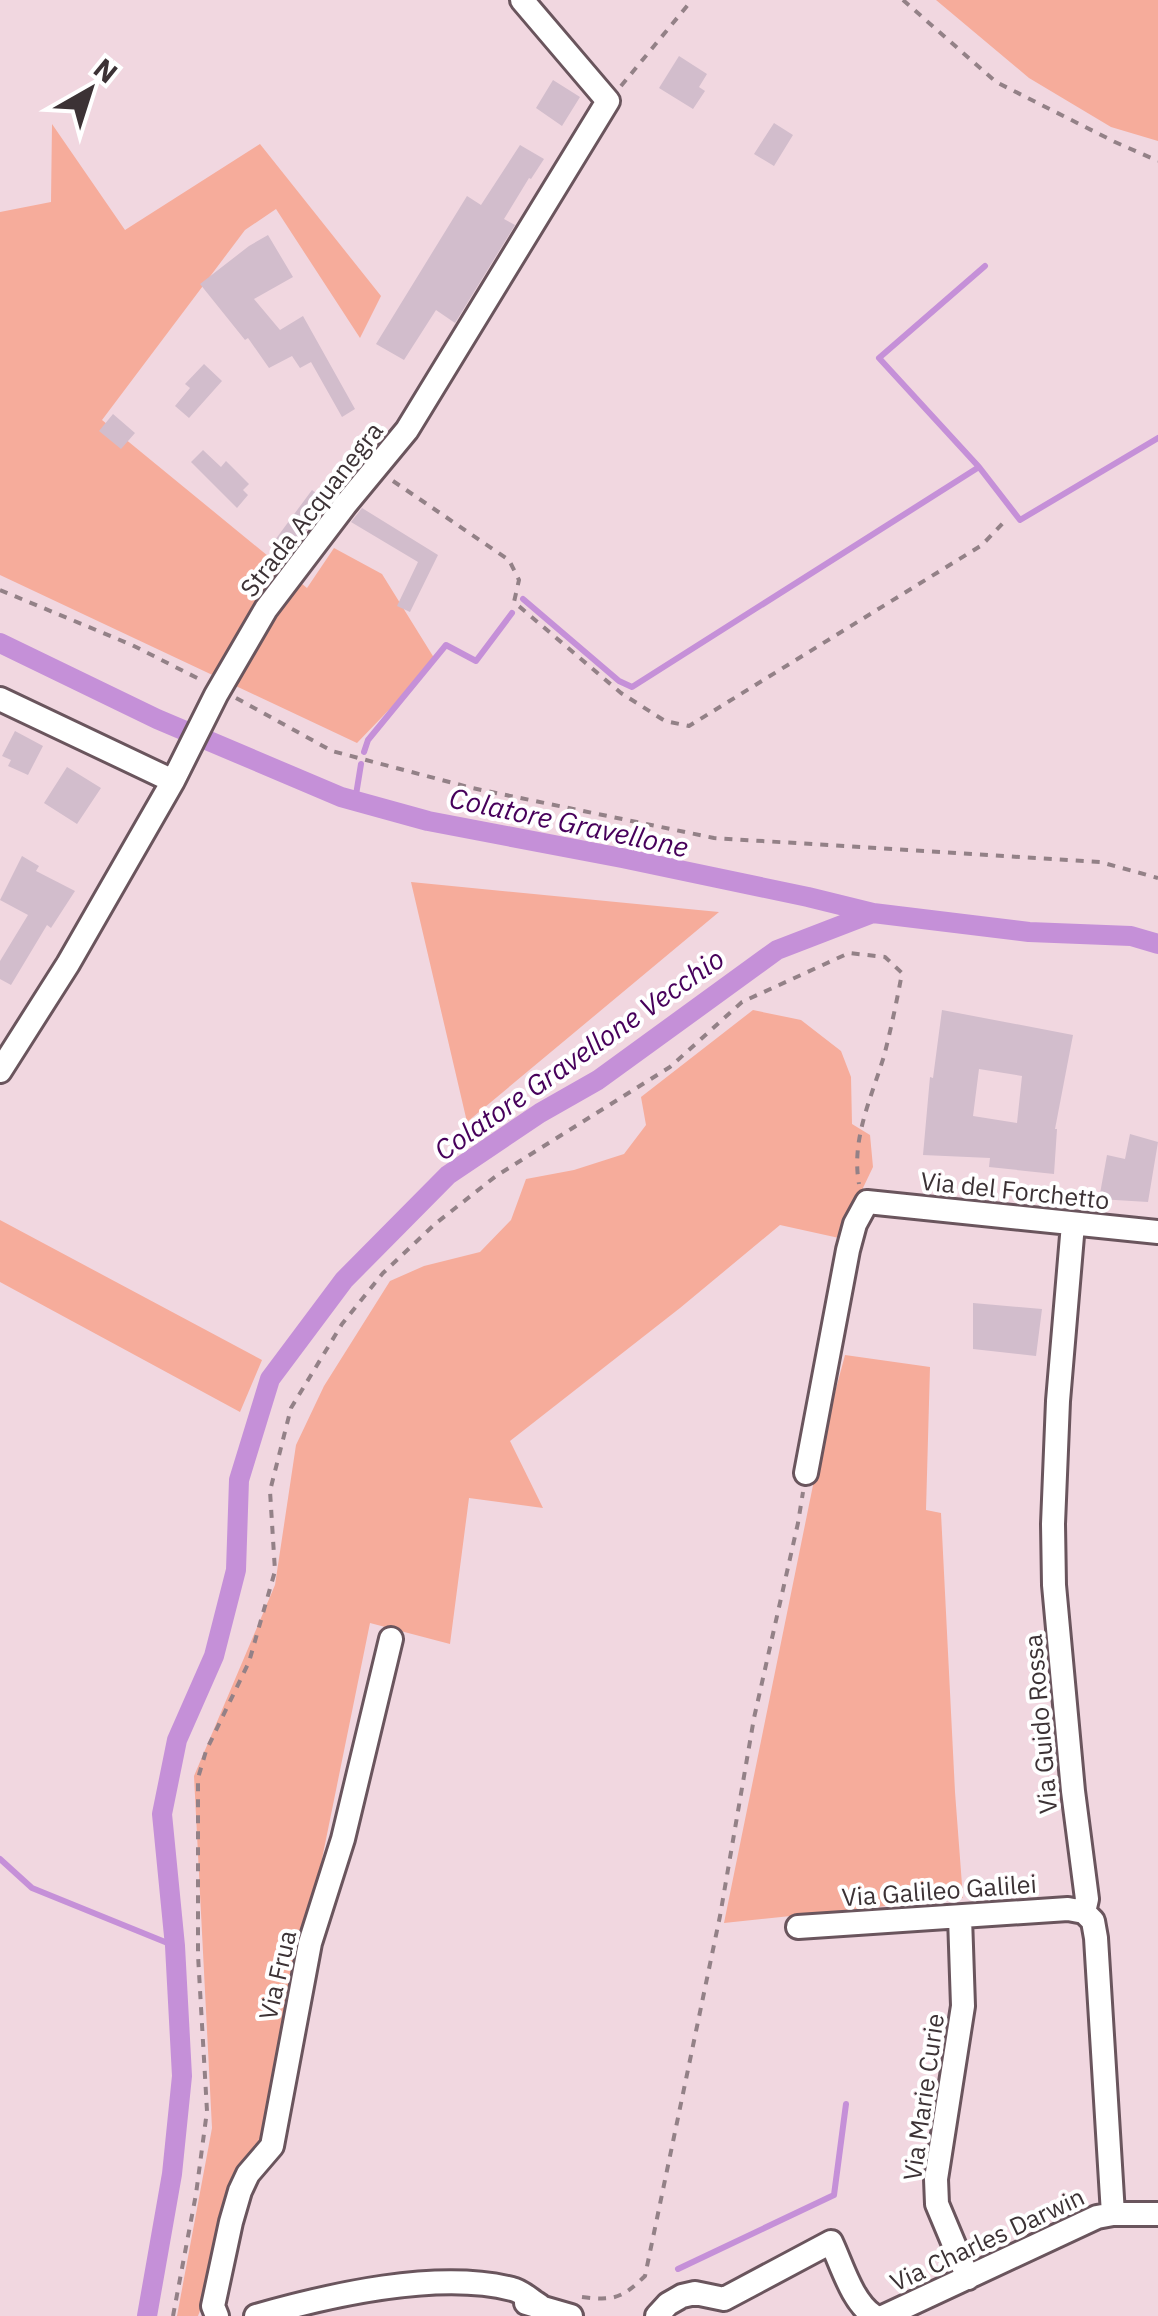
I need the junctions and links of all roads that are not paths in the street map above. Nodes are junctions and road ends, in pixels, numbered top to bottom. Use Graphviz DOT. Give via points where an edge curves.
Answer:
graph roads {
  1 [pos="522,0"];
  2 [pos="0,700"];
  3 [pos="173,781"];
  4 [pos="0,1071"];
  5 [pos="1073,1224"];
  6 [pos="1158,1232"];
  7 [pos="806,1473"];
  8 [pos="391,1639"];
  9 [pos="1084,1912"];
  10 [pos="960,1918"];
  11 [pos="798,1927"];
  12 [pos="1112,2214"];
  13 [pos="1158,2214"];
  14 [pos="968,2278"];
  15 [pos="538,2306"];
  16 [pos="571,2306"];
  17 [pos="217,2316"];
  18 [pos="256,2316"];
  19 [pos="306,2316"];
  20 [pos="657,2316"];
  21 [pos="874,2316"];
  22 [pos="886,2316"];
  1 -- 3 [label="street, Strada Acquanegra" via="608,101 407,430 266,610"];
  2 -- 3 [label="street"];
  3 -- 4 [label="street, Strada Acquanegra"];
  5 -- 6 [label="street, Via del Forchetto"];
  5 -- 7 [label="street, Via del Forchetto" via="867,1202 848,1250"];
  5 -- 9 [label="street, Via Guido Rossa" via="1058,1402 1054,1585"];
  8 -- 17 [label="street, Via Frua" via="343,1839 310,1943 272,2146 240,2191 213,2306"];
  9 -- 10 [label="street, Via Galileo Galilei"];
  9 -- 12 [label="street, Via Guido Rossa" via="1096,1938"];
  10 -- 11 [label="street, Via Galileo Galilei"];
  10 -- 14 [label="street, Via Marie Curie" via="963,2006 936,2179 937,2204"];
  12 -- 13 [label="street"];
  12 -- 14 [label="street, Via Charles Darwin"];
  14 -- 22 [label="street, Via Charles Darwin"];
  15 -- 16 [label="street"];
  15 -- 18 [label="street" via="516,2290 458,2282 322,2298"];
  15 -- 19 [label="street" via="458,2296"];
  20 -- 21 [label="street, Via Charles Darwin" via="682,2296 724,2299 831,2242"];
}
